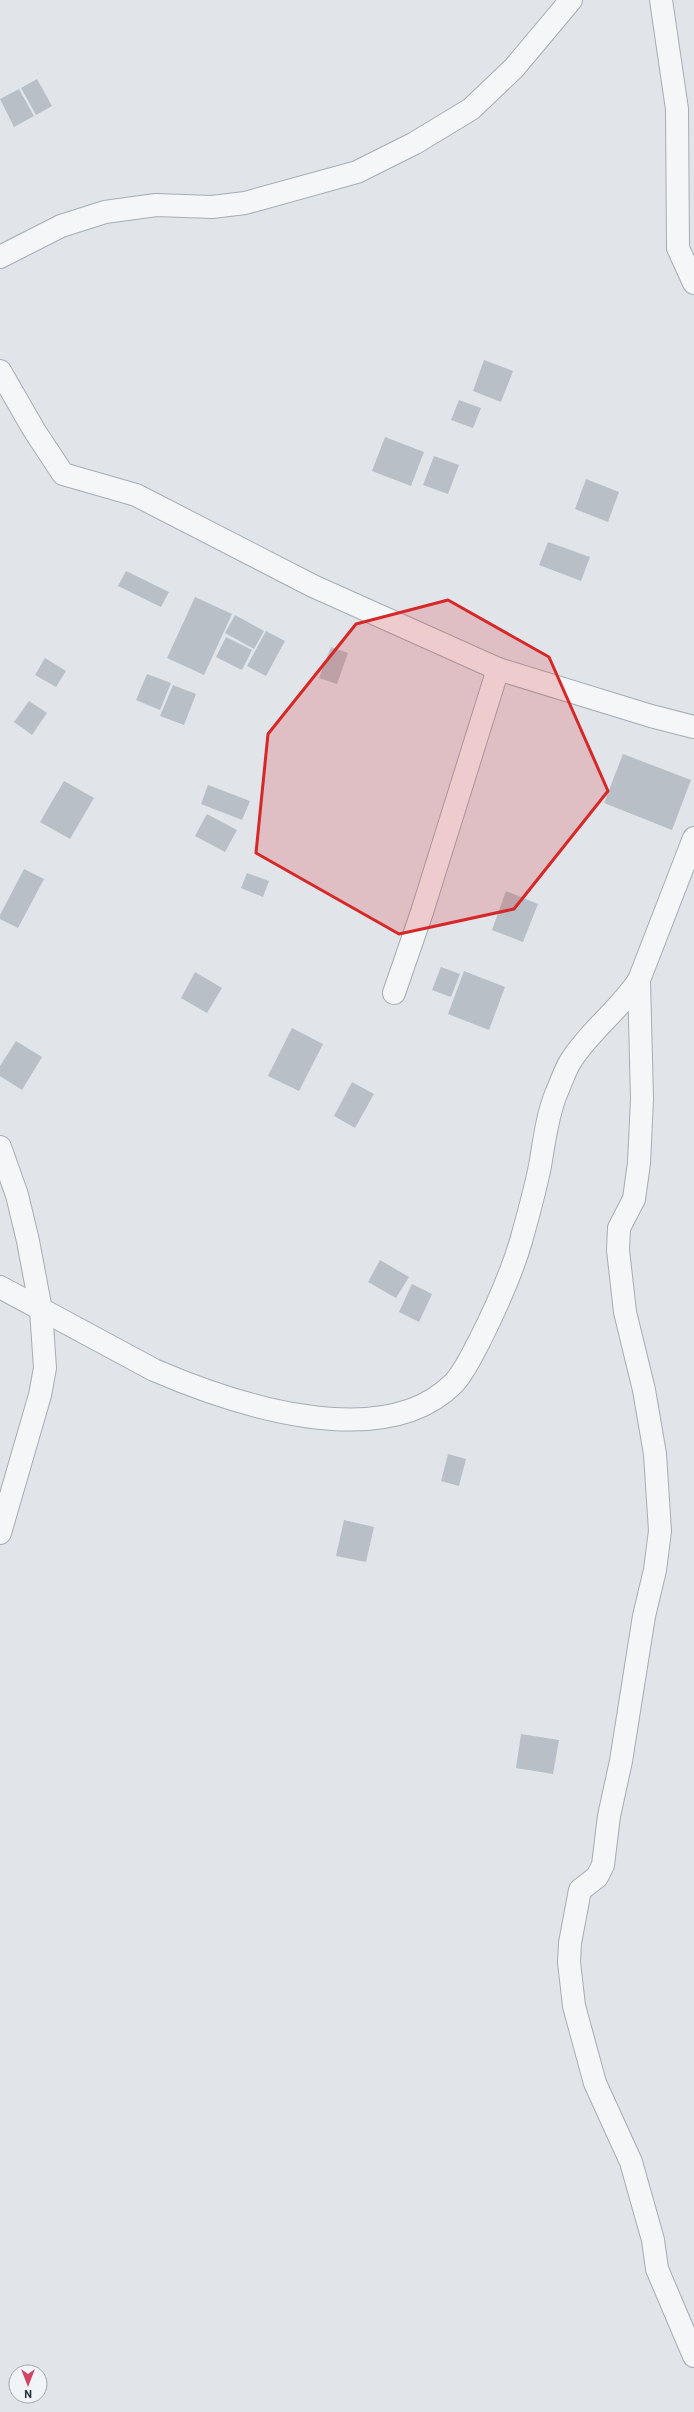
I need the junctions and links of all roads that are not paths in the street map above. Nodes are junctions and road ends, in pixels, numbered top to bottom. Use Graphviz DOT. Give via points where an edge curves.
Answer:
graph roads {
  1 [pos="571,0"];
  2 [pos="661,0"];
  3 [pos="0,257"];
  4 [pos="694,283"];
  5 [pos="0,371"];
  6 [pos="498,669"];
  7 [pos="694,727"];
  8 [pos="694,838"];
  9 [pos="639,980"];
  10 [pos="394,993"];
  11 [pos="0,1147"];
  12 [pos="0,1287"];
  13 [pos="41,1310"];
  14 [pos="0,1533"];
  15 [pos="694,2356"];
  1 -- 3 [label="street" via="514,68 471,108 416,143 357,172 245,203 212,207 156,205 105,212 61,226"];
  2 -- 4 [label="street" via="677,108 678,248"];
  5 -- 6 [label="street" via="63,474 136,494 312,586"];
  6 -- 7 [label="street"];
  6 -- 10 [label="street"];
  8 -- 9 [label="street"];
  9 -- 13 [label="street" via="631,993 571,1060 554,1097 521,1242 505,1286 468,1365 454,1383 425,1403 398,1415 374,1420 307,1416 264,1407 180,1382"];
  9 -- 15 [label="street" via="642,1099 639,1163 634,1198 619,1228 618,1250 625,1312 644,1390 655,1454 660,1531 621,1761 609,1816 603,1865 597,1877 580,1890 569,1962 574,2006 594,2083 631,2162 653,2240 657,2269"];
  11 -- 13 [label="street" via="17,1195"];
  12 -- 13 [label="street"];
  13 -- 14 [label="street" via="45,1368 42,1388"];
}
